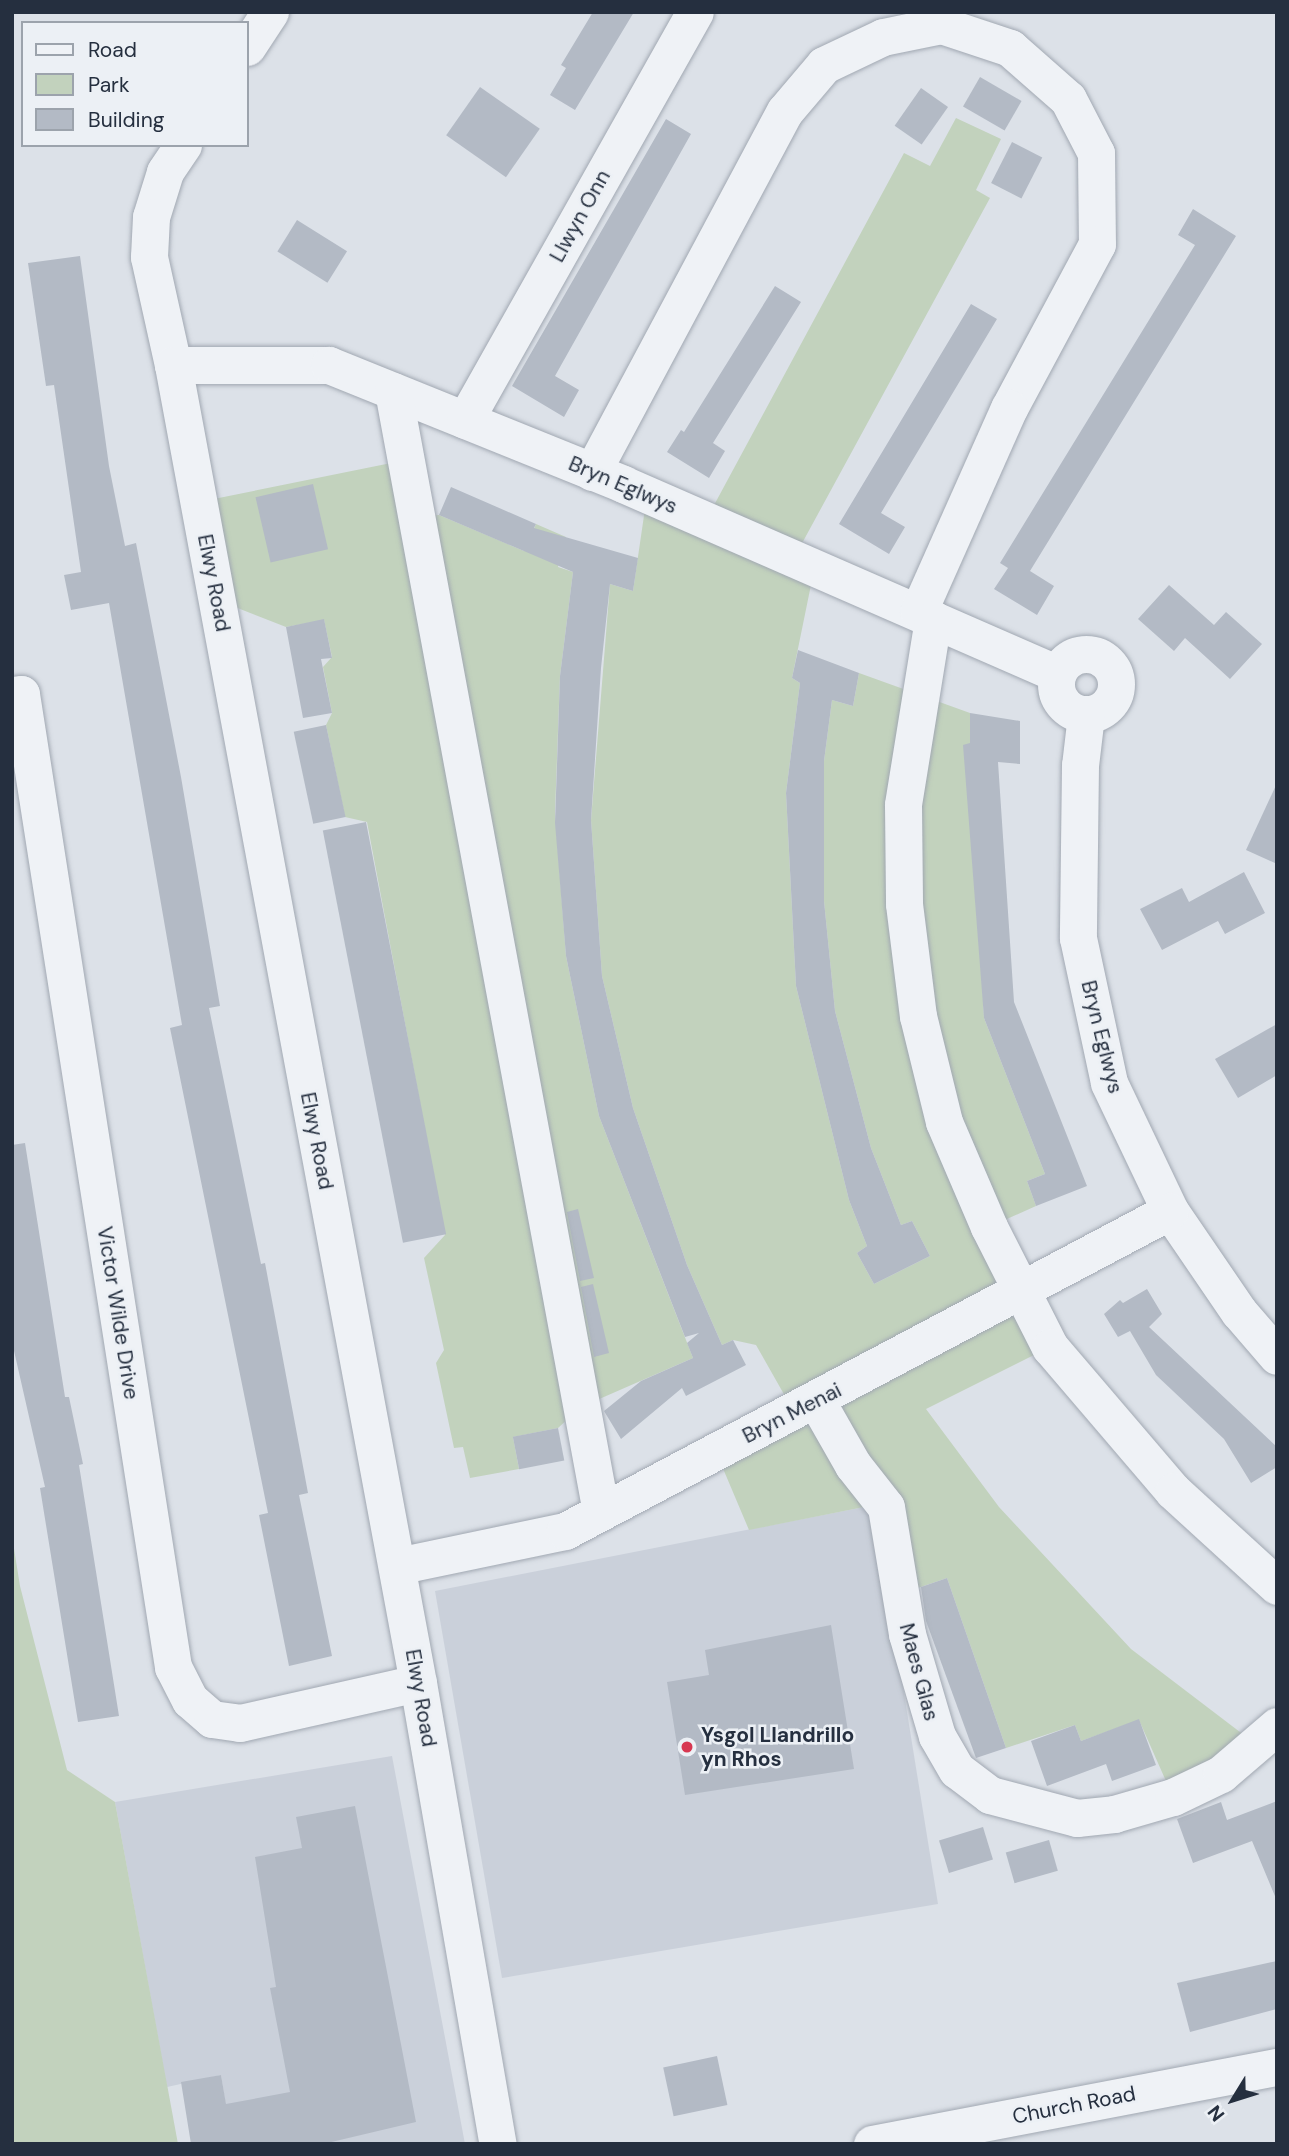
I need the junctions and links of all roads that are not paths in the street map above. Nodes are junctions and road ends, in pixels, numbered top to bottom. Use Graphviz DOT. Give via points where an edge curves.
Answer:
graph roads {
  1 [pos="270,12"];
  2 [pos="695,12"];
  3 [pos="248,45"];
  4 [pos="182,147"];
  5 [pos="173,365"];
  6 [pos="393,391"];
  7 [pos="465,420"];
  8 [pos="592,472"];
  9 [pos="925,615"];
  10 [pos="1057,674"];
  11 [pos="12,695"];
  12 [pos="1086,715"];
  13 [pos="1170,1212"];
  14 [pos="1021,1294"];
  15 [pos="1277,1356"];
  16 [pos="816,1401"];
  17 [pos="601,1512"];
  18 [pos="397,1566"];
  19 [pos="1277,1586"];
  20 [pos="418,1683"];
  21 [pos="1277,1726"];
  22 [pos="1277,2067"];
  23 [pos="498,2144"];
  24 [pos="872,2144"];
  1 -- 3 [label="street"];
  2 -- 7 [label="street, Llwyn Onn"];
  4 -- 5 [label="street, Elwy Road" via="165,172 151,217 149,257"];
  5 -- 6 [label="street, Bryn Eglwys" via="329,365"];
  5 -- 18 [label="street, Elwy Road"];
  6 -- 7 [label="street, Bryn Eglwys"];
  6 -- 17 [label="street"];
  7 -- 8 [label="street, Bryn Eglwys"];
  8 -- 9 [label="street, Bryn Eglwys"];
  8 -- 9 [label="street" via="785,111 824,65 883,37 941,25 1010,48 1068,99 1096,153 1097,244 1009,408"];
  9 -- 10 [label="street, Bryn Eglwys"];
  9 -- 14 [label="street" via="902,805 904,904 918,1016 944,1122"];
  10 -- 12 [label="street" via="1059,699 1074,712"];
  10 -- 12 [label="street" via="1067,660 1082,654 1098,656 1111,666 1116,687 1112,700 1106,708"];
  11 -- 20 [label="street, Victor Wilde Drive" via="21,694 173,1667 190,1700 212,1719 240,1723"];
  12 -- 13 [label="street, Bryn Eglwys" via="1080,765 1078,939 1109,1083"];
  13 -- 14 [label="street, Bryn Menai"];
  13 -- 15 [label="street, Bryn Eglwys" via="1239,1312"];
  14 -- 16 [label="street, Bryn Menai"];
  14 -- 19 [label="street" via="1050,1347 1115,1427 1173,1491"];
  16 -- 17 [label="street, Bryn Menai"];
  16 -- 21 [label="street, Maes Glas" via="853,1465 886,1507 907,1634 937,1737 957,1770 990,1795 1077,1818 1114,1814 1173,1797 1221,1774"];
  17 -- 18 [label="street, Bryn Menai" via="565,1531"];
  18 -- 20 [label="street, Elwy Road"];
  20 -- 23 [label="street, Elwy Road"];
  22 -- 24 [label="street, Church Road"];
}
